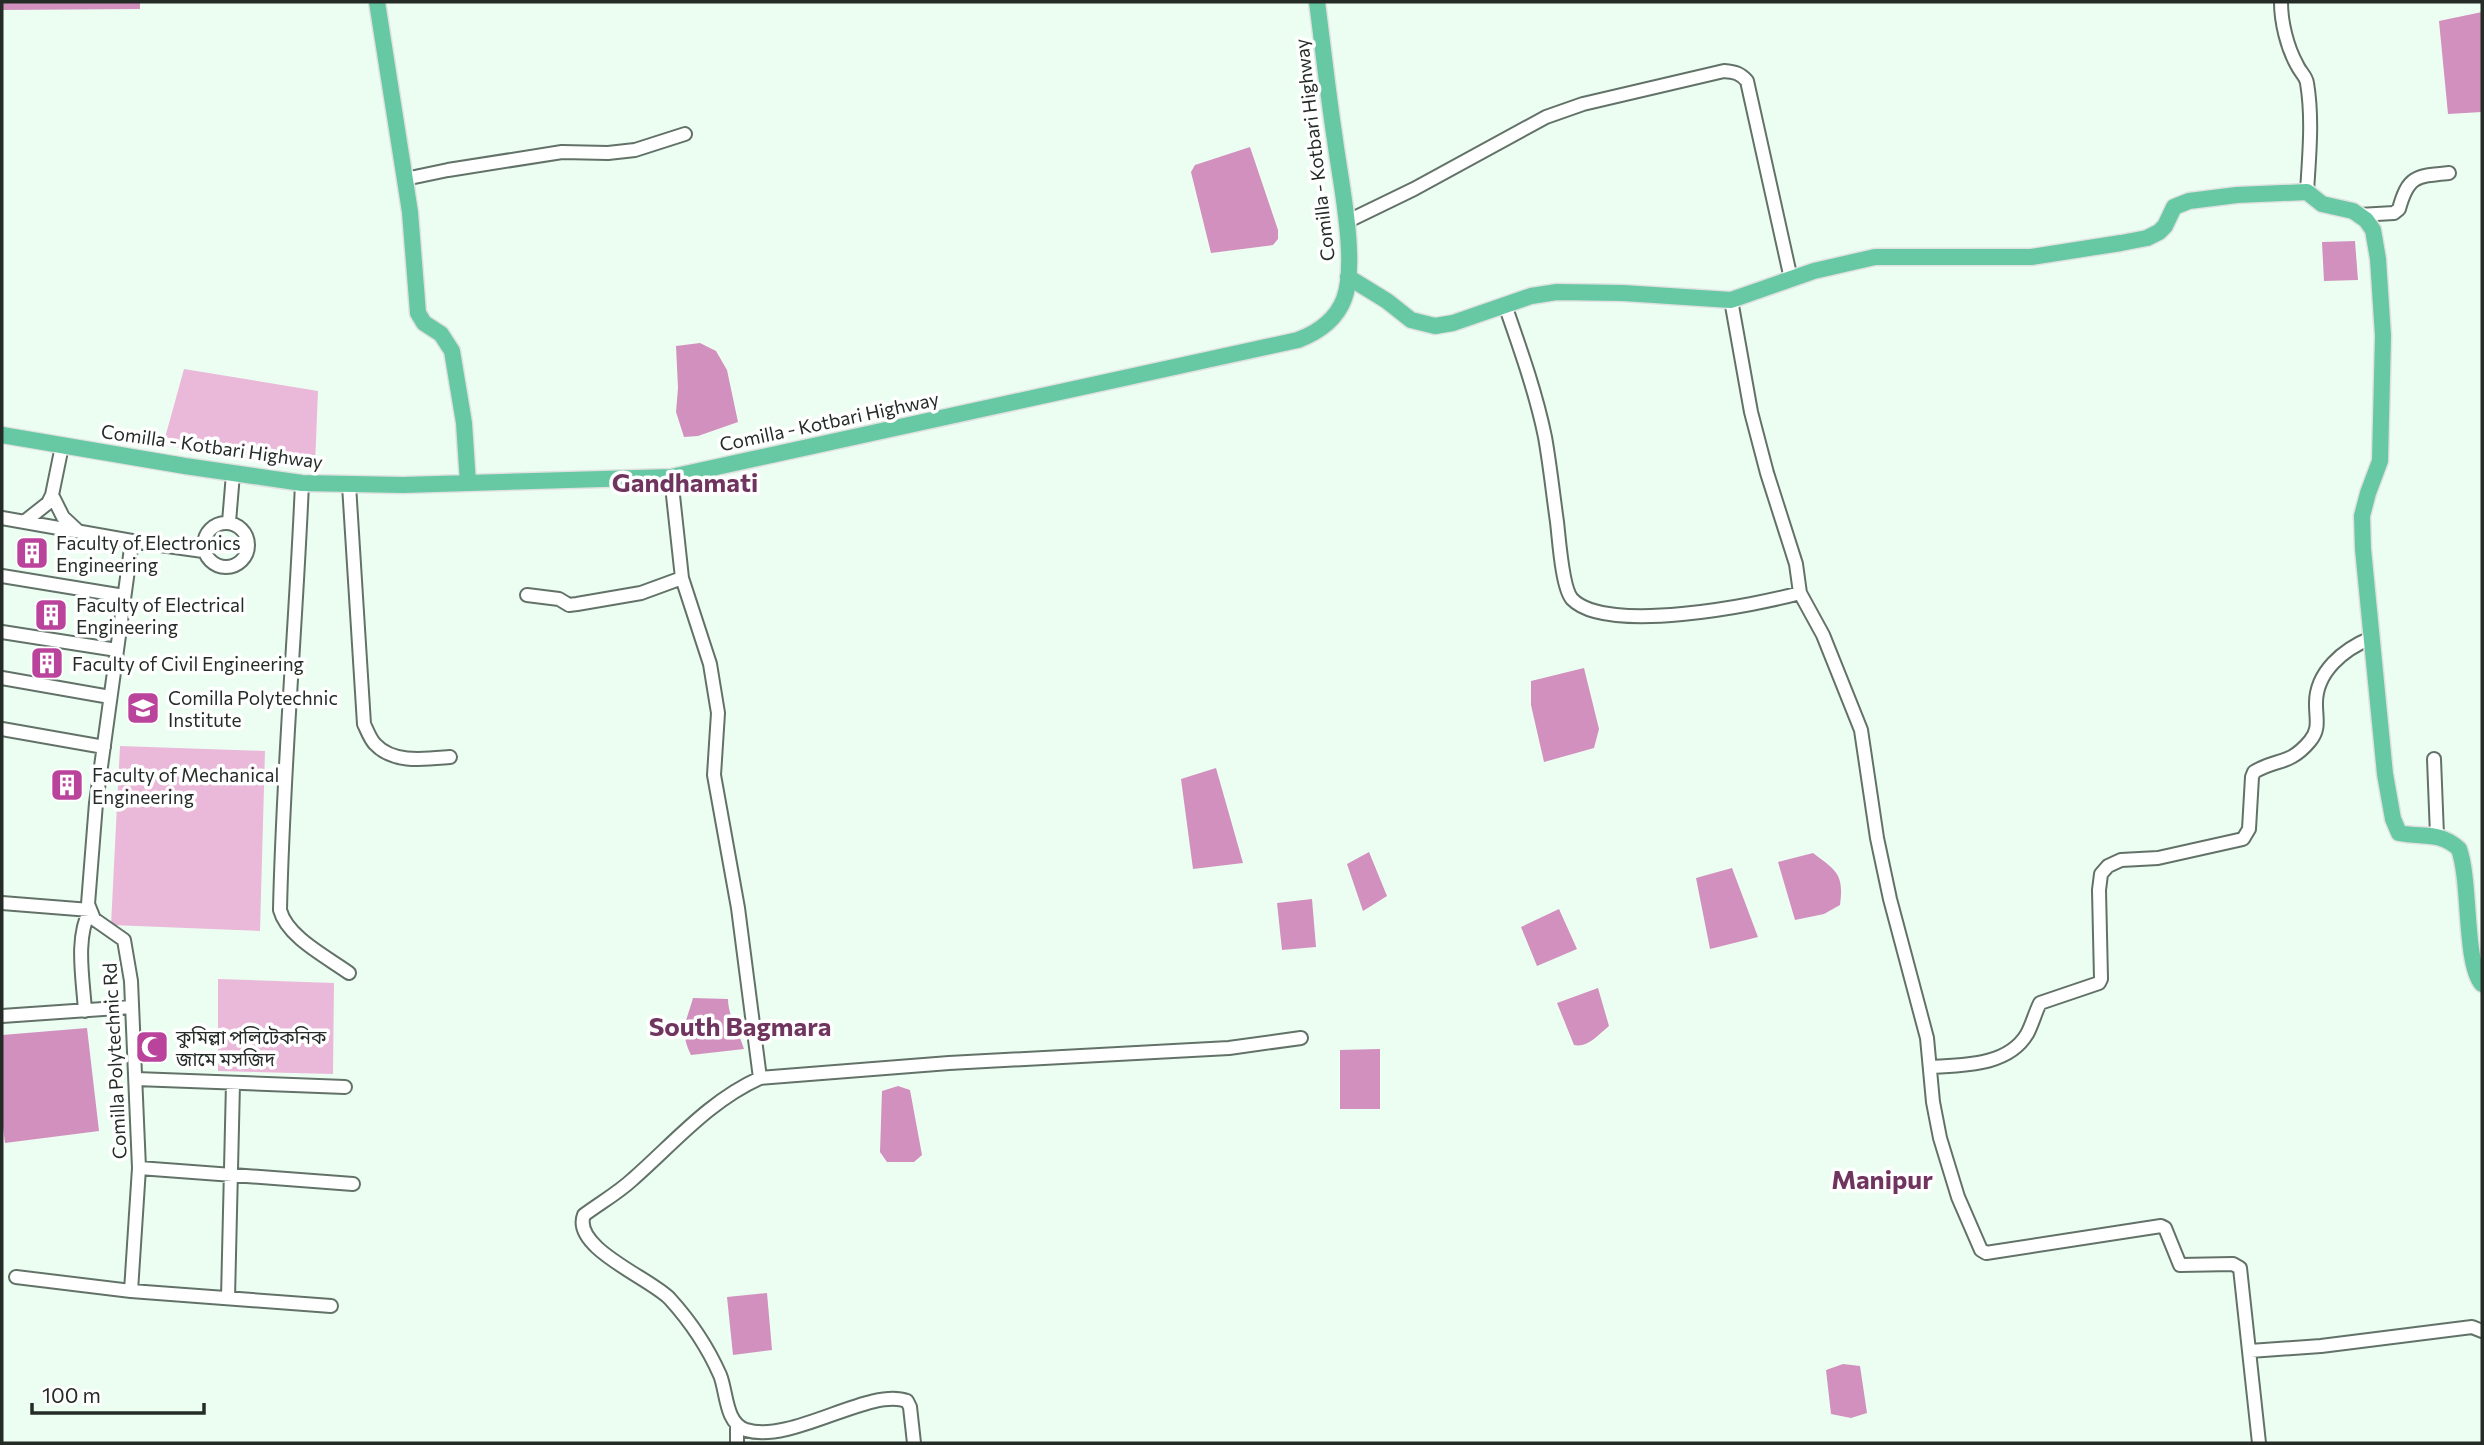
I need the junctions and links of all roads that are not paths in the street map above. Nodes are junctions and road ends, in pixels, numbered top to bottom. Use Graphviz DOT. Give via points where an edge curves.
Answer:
graph roads {
  1 [pos="377,2"];
  2 [pos="1317,2"];
  3 [pos="2281,2"];
  4 [pos="685,134"];
  5 [pos="2449,173"];
  6 [pos="405,179"];
  7 [pos="2307,192"];
  8 [pos="2359,215"];
  9 [pos="1346,222"];
  10 [pos="1348,277"];
  11 [pos="1791,279"];
  12 [pos="1731,300"];
  13 [pos="1505,305"];
  14 [pos="2,435"];
  15 [pos="62,446"];
  16 [pos="233,474"];
  17 [pos="671,477"];
  18 [pos="302,483"];
  19 [pos="468,483"];
  20 [pos="349,485"];
  21 [pos="52,495"];
  22 [pos="2,518"];
  23 [pos="24,522"];
  24 [pos="229,522"];
  25 [pos="79,532"];
  26 [pos="132,541"];
  27 [pos="203,551"];
  28 [pos="2,576"];
  29 [pos="682,578"];
  30 [pos="1801,593"];
  31 [pos="527,595"];
  32 [pos="124,596"];
  33 [pos="2,632"];
  34 [pos="2371,638"];
  35 [pos="117,650"];
  36 [pos="2,678"];
  37 [pos="110,697"];
  38 [pos="2,729"];
  39 [pos="103,747"];
  40 [pos="450,757"];
  41 [pos="2434,759"];
  42 [pos="2437,835"];
  43 [pos="2,903"];
  44 [pos="90,910"];
  45 [pos="349,973"];
  46 [pos="2482,984"];
  47 [pos="132,1007"];
  48 [pos="85,1011"];
  49 [pos="2,1016"];
  50 [pos="1301,1038"];
  51 [pos="1931,1067"];
  52 [pos="760,1078"];
  53 [pos="136,1079"];
  54 [pos="233,1083"];
  55 [pos="345,1087"];
  56 [pos="139,1168"];
  57 [pos="353,1184"];
  58 [pos="16,1277"];
  59 [pos="131,1291"];
  60 [pos="228,1298"];
  61 [pos="331,1306"];
  62 [pos="2482,1331"];
  63 [pos="2250,1351"];
  64 [pos="737,1426"];
  65 [pos="737,1443"];
  66 [pos="914,1443"];
  67 [pos="2259,1443"];
  1 -- 6 [label="main road"];
  2 -- 9 [label="main road, Comilla - Kotbari Highway"];
  3 -- 7 [label="street" via="2288,41 2307,81"];
  4 -- 6 [label="street" via="635,150 562,152"];
  5 -- 8 [label="street" via="2427,175 2408,185 2394,213"];
  6 -- 19 [label="main road" via="418,313 452,351"];
  7 -- 8 [label="main road" via="2322,204"];
  7 -- 11 [label="main road" via="2237,195 2180,204 2159,232 2121,243 2031,257 1875,257"];
  8 -- 34 [label="main road" via="2373,230 2383,336 2380,461 2362,516"];
  9 -- 10 [label="main road, Comilla - Kotbari Highway"];
  9 -- 11 [label="street" via="1546,117 1583,104 1734,72 1747,81"];
  10 -- 13 [label="main road" via="1422,324 1453,323"];
  10 -- 17 [label="main road, Comilla - Kotbari Highway" via="1339,310 1323,327 1298,340"];
  11 -- 12 [label="main road"];
  12 -- 13 [label="main road" via="1557,292"];
  12 -- 30 [label="street" via="1751,412"];
  13 -- 30 [label="street" via="1545,436 1570,598 1583,607 1648,618"];
  14 -- 15 [label="main road, Comilla - Kotbari Highway"];
  15 -- 16 [label="main road, Comilla - Kotbari Highway"];
  15 -- 21 [label="street"];
  16 -- 18 [label="main road, Comilla - Kotbari Highway"];
  16 -- 24 [label="street"];
  17 -- 19 [label="main road, Comilla - Kotbari Highway"];
  17 -- 29 [label="street"];
  18 -- 20 [label="main road, Comilla - Kotbari Highway"];
  18 -- 45 [label="street" via="279,910 291,931"];
  19 -- 20 [label="main road, Comilla - Kotbari Highway"];
  20 -- 40 [label="street" via="364,724 375,744 396,756 416,760"];
  21 -- 23 [label="street"];
  21 -- 25 [label="street" via="63,517"];
  22 -- 23 [label="street"];
  23 -- 25 [label="street"];
  24 -- 27 [label="street" via="211,527"];
  24 -- 27 [label="street" via="243,529 247,540 247,552 239,564 226,568"];
  25 -- 26 [label="street"];
  26 -- 27 [label="street"];
  26 -- 32 [label="street"];
  28 -- 32 [label="street"];
  29 -- 31 [label="street" via="641,593 578,604"];
  29 -- 52 [label="street" via="712,676 718,713 714,775 738,908"];
  30 -- 51 [label="street" via="1861,730 1877,838"];
  32 -- 35 [label="street"];
  33 -- 35 [label="street"];
  34 -- 42 [label="main road" via="2393,819 2399,832 2417,837"];
  34 -- 51 [label="street" via="2346,651 2321,678 2316,693 2317,729 2311,740 2295,756 2254,772 2249,830 2243,839 2158,858 2121,860 2101,874 2099,983 2040,1003 2028,1032 2014,1050 1970,1064"];
  35 -- 37 [label="street"];
  36 -- 37 [label="street"];
  37 -- 39 [label="street"];
  38 -- 39 [label="street"];
  39 -- 44 [label="street"];
  41 -- 42 [label="street"];
  42 -- 46 [label="main road" via="2459,849 2462,858 2476,977"];
  43 -- 44 [label="street"];
  44 -- 47 [label="street, Comilla Polytechnic Rd" via="94,919 124,940"];
  44 -- 48 [label="street" via="83,924"];
  47 -- 48 [label="street"];
  47 -- 53 [label="street, Comilla Polytechnic Rd"];
  48 -- 49 [label="street"];
  50 -- 52 [label="street" via="1229,1048"];
  51 -- 63 [label="street" via="1940,1138 1981,1250 1986,1253 2164,1227 2180,1265 2233,1264 2240,1268"];
  52 -- 64 [label="street" via="714,1104 582,1221 590,1241 654,1284 690,1323 721,1376"];
  53 -- 54 [label="street"];
  53 -- 56 [label="street, Comilla Polytechnic Rd"];
  54 -- 55 [label="street"];
  54 -- 60 [label="street"];
  56 -- 57 [label="street"];
  56 -- 59 [label="street, Comilla Polytechnic Rd"];
  58 -- 59 [label="street"];
  59 -- 60 [label="street"];
  60 -- 61 [label="street"];
  62 -- 63 [label="street" via="2472,1328"];
  63 -- 67 [label="street"];
  64 -- 65 [label="street"];
  64 -- 66 [label="street" via="768,1432 883,1400 902,1399 910,1407"];
}
